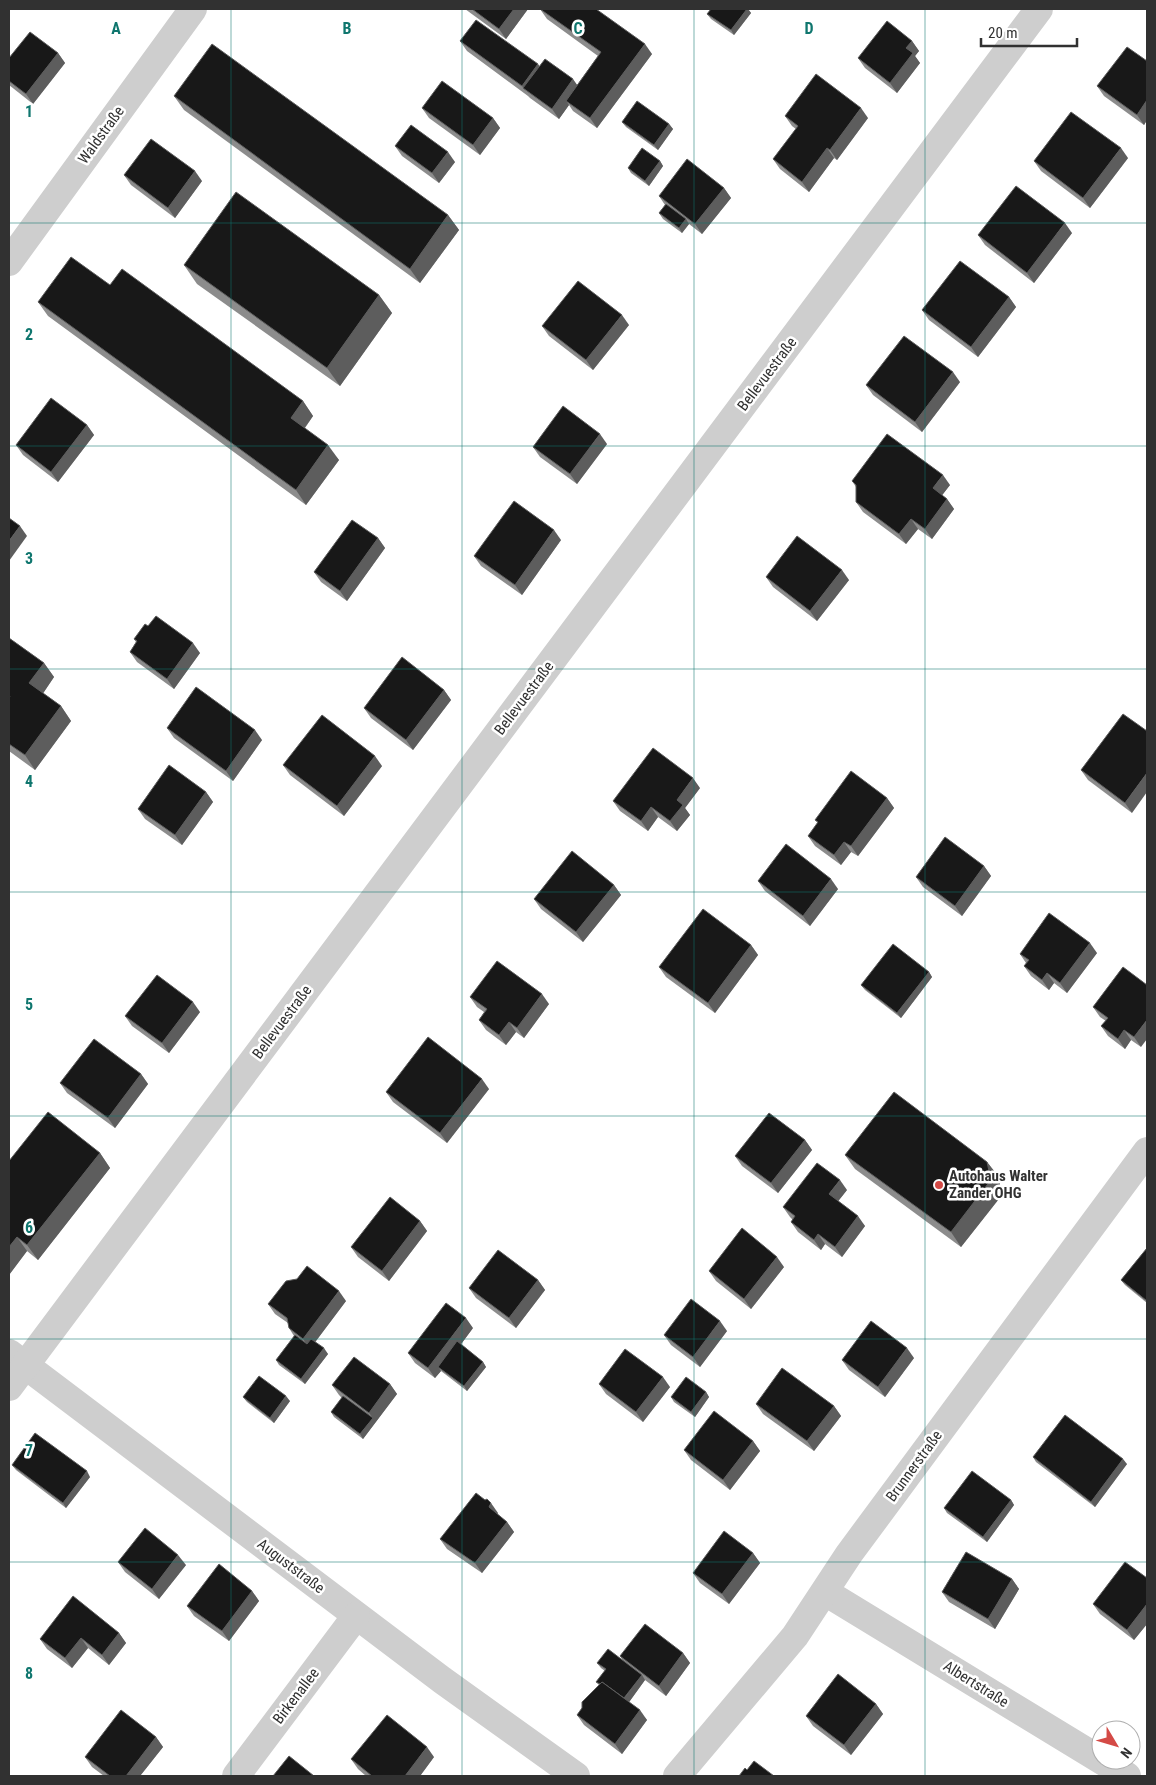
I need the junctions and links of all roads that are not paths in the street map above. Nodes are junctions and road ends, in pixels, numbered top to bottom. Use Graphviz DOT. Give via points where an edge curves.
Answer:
graph roads {
  1 [pos="193,9"];
  2 [pos="1040,9"];
  3 [pos="9,262"];
  4 [pos="1147,1152"];
  5 [pos="17,1359"];
  6 [pos="9,1387"];
  7 [pos="825,1592"];
  8 [pos="356,1616"];
  9 [pos="236,1776"];
  10 [pos="576,1776"];
  11 [pos="678,1776"];
  12 [pos="1127,1776"];
  1 -- 3 [label="street, Waldstraße"];
  2 -- 5 [label="street, Bellevuestraße"];
  4 -- 7 [label="street, Brunnerstraße" via="860,1539"];
  5 -- 6 [label="street, Bellevuestraße"];
  5 -- 8 [label="street, Auguststraße"];
  7 -- 11 [label="street, Brunnerstraße" via="796,1636"];
  7 -- 12 [label="street, Albertstraße"];
  8 -- 9 [label="street, Birkenallee"];
  8 -- 10 [label="street, Auguststraße"];
}
